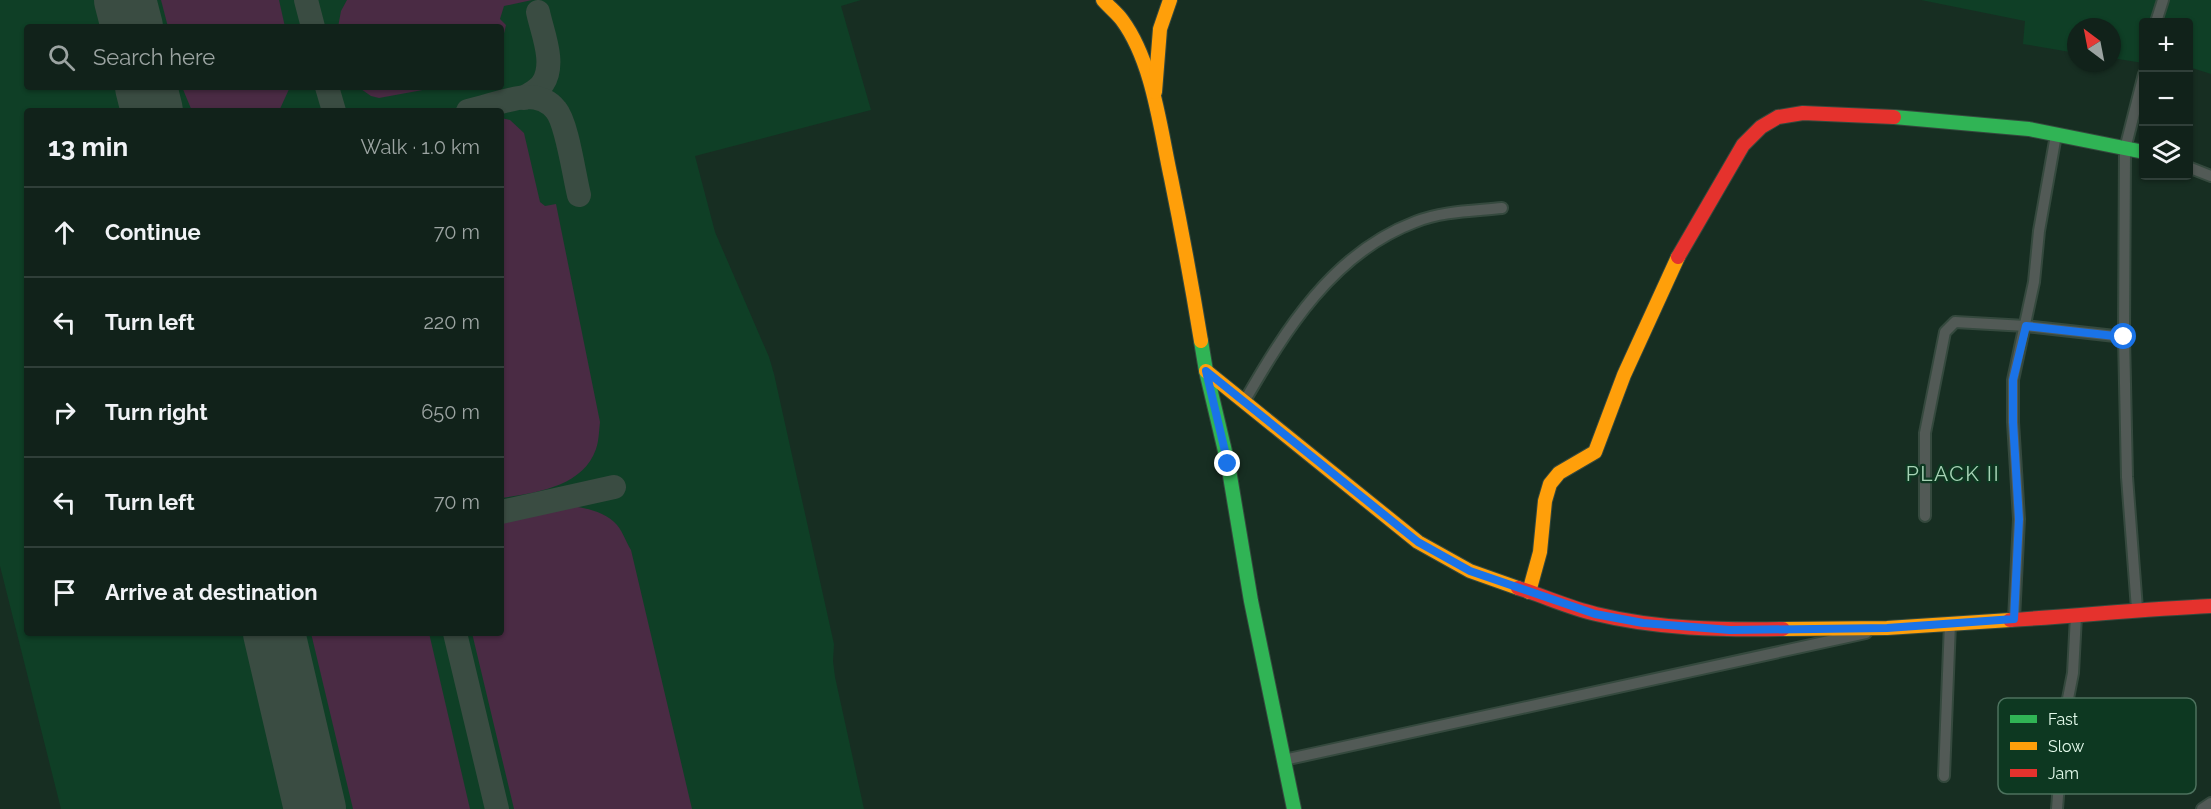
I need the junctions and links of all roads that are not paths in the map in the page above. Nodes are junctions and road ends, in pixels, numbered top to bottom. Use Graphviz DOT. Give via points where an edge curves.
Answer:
graph roads {
  1 [pos="1103,0"];
  2 [pos="1170,0"];
  3 [pos="2163,0"];
  4 [pos="2157,18"];
  5 [pos="2139,94"];
  6 [pos="1154,98"];
  7 [pos="2056,135"];
  8 [pos="2125,149"];
  9 [pos="2139,151"];
  10 [pos="2193,169"];
  11 [pos="2211,176"];
  12 [pos="1502,208"];
  13 [pos="2026,326"];
  14 [pos="2124,337"];
  15 [pos="1206,371"];
  16 [pos="1244,402"];
  17 [pos="1925,516"];
  18 [pos="1529,592"];
  19 [pos="2211,606"];
  20 [pos="2137,609"];
  21 [pos="2076,616"];
  22 [pos="2014,619"];
  23 [pos="1950,623"];
  24 [pos="1887,628"];
  25 [pos="2068,698"];
  26 [pos="1284,760"];
  27 [pos="1944,776"];
  28 [pos="2058,794"];
  29 [pos="2211,803"];
  30 [pos="1294,809"];
  31 [pos="2057,809"];
  32 [pos="2202,809"];
  1 -- 6 [label="street" via="1132,37"];
  2 -- 6 [label="street" via="1160,28"];
  3 -- 4 [label="street"];
  5 -- 8 [label="street"];
  6 -- 15 [label="street" via="1187,255"];
  7 -- 8 [label="street"];
  7 -- 13 [label="street"];
  7 -- 18 [label="street" via="1978,123 1826,113 1778,117 1761,127 1743,145 1671,270 1595,452 1554,478 1546,499 1541,546"];
  8 -- 9 [label="street"];
  8 -- 14 [label="street"];
  10 -- 11 [label="street"];
  12 -- 16 [label="street" via="1416,221 1344,263 1320,287 1273,350"];
  13 -- 14 [label="street"];
  13 -- 17 [label="street" via="1954,322 1945,332 1925,433"];
  13 -- 22 [label="street" via="2013,380 2019,519"];
  14 -- 20 [label="street" via="2127,477"];
  15 -- 16 [label="street"];
  15 -- 26 [label="street" via="1228,464"];
  16 -- 18 [label="street" via="1418,542 1470,571"];
  18 -- 24 [label="street" via="1595,614 1643,623 1730,630"];
  19 -- 20 [label="street"];
  20 -- 21 [label="street"];
  21 -- 22 [label="street"];
  21 -- 25 [label="street"];
  22 -- 23 [label="street"];
  23 -- 24 [label="street"];
  23 -- 27 [label="street"];
  24 -- 26 [label="street"];
  26 -- 30 [label="street"];
  28 -- 31 [label="street"];
  29 -- 32 [label="street"];
}
